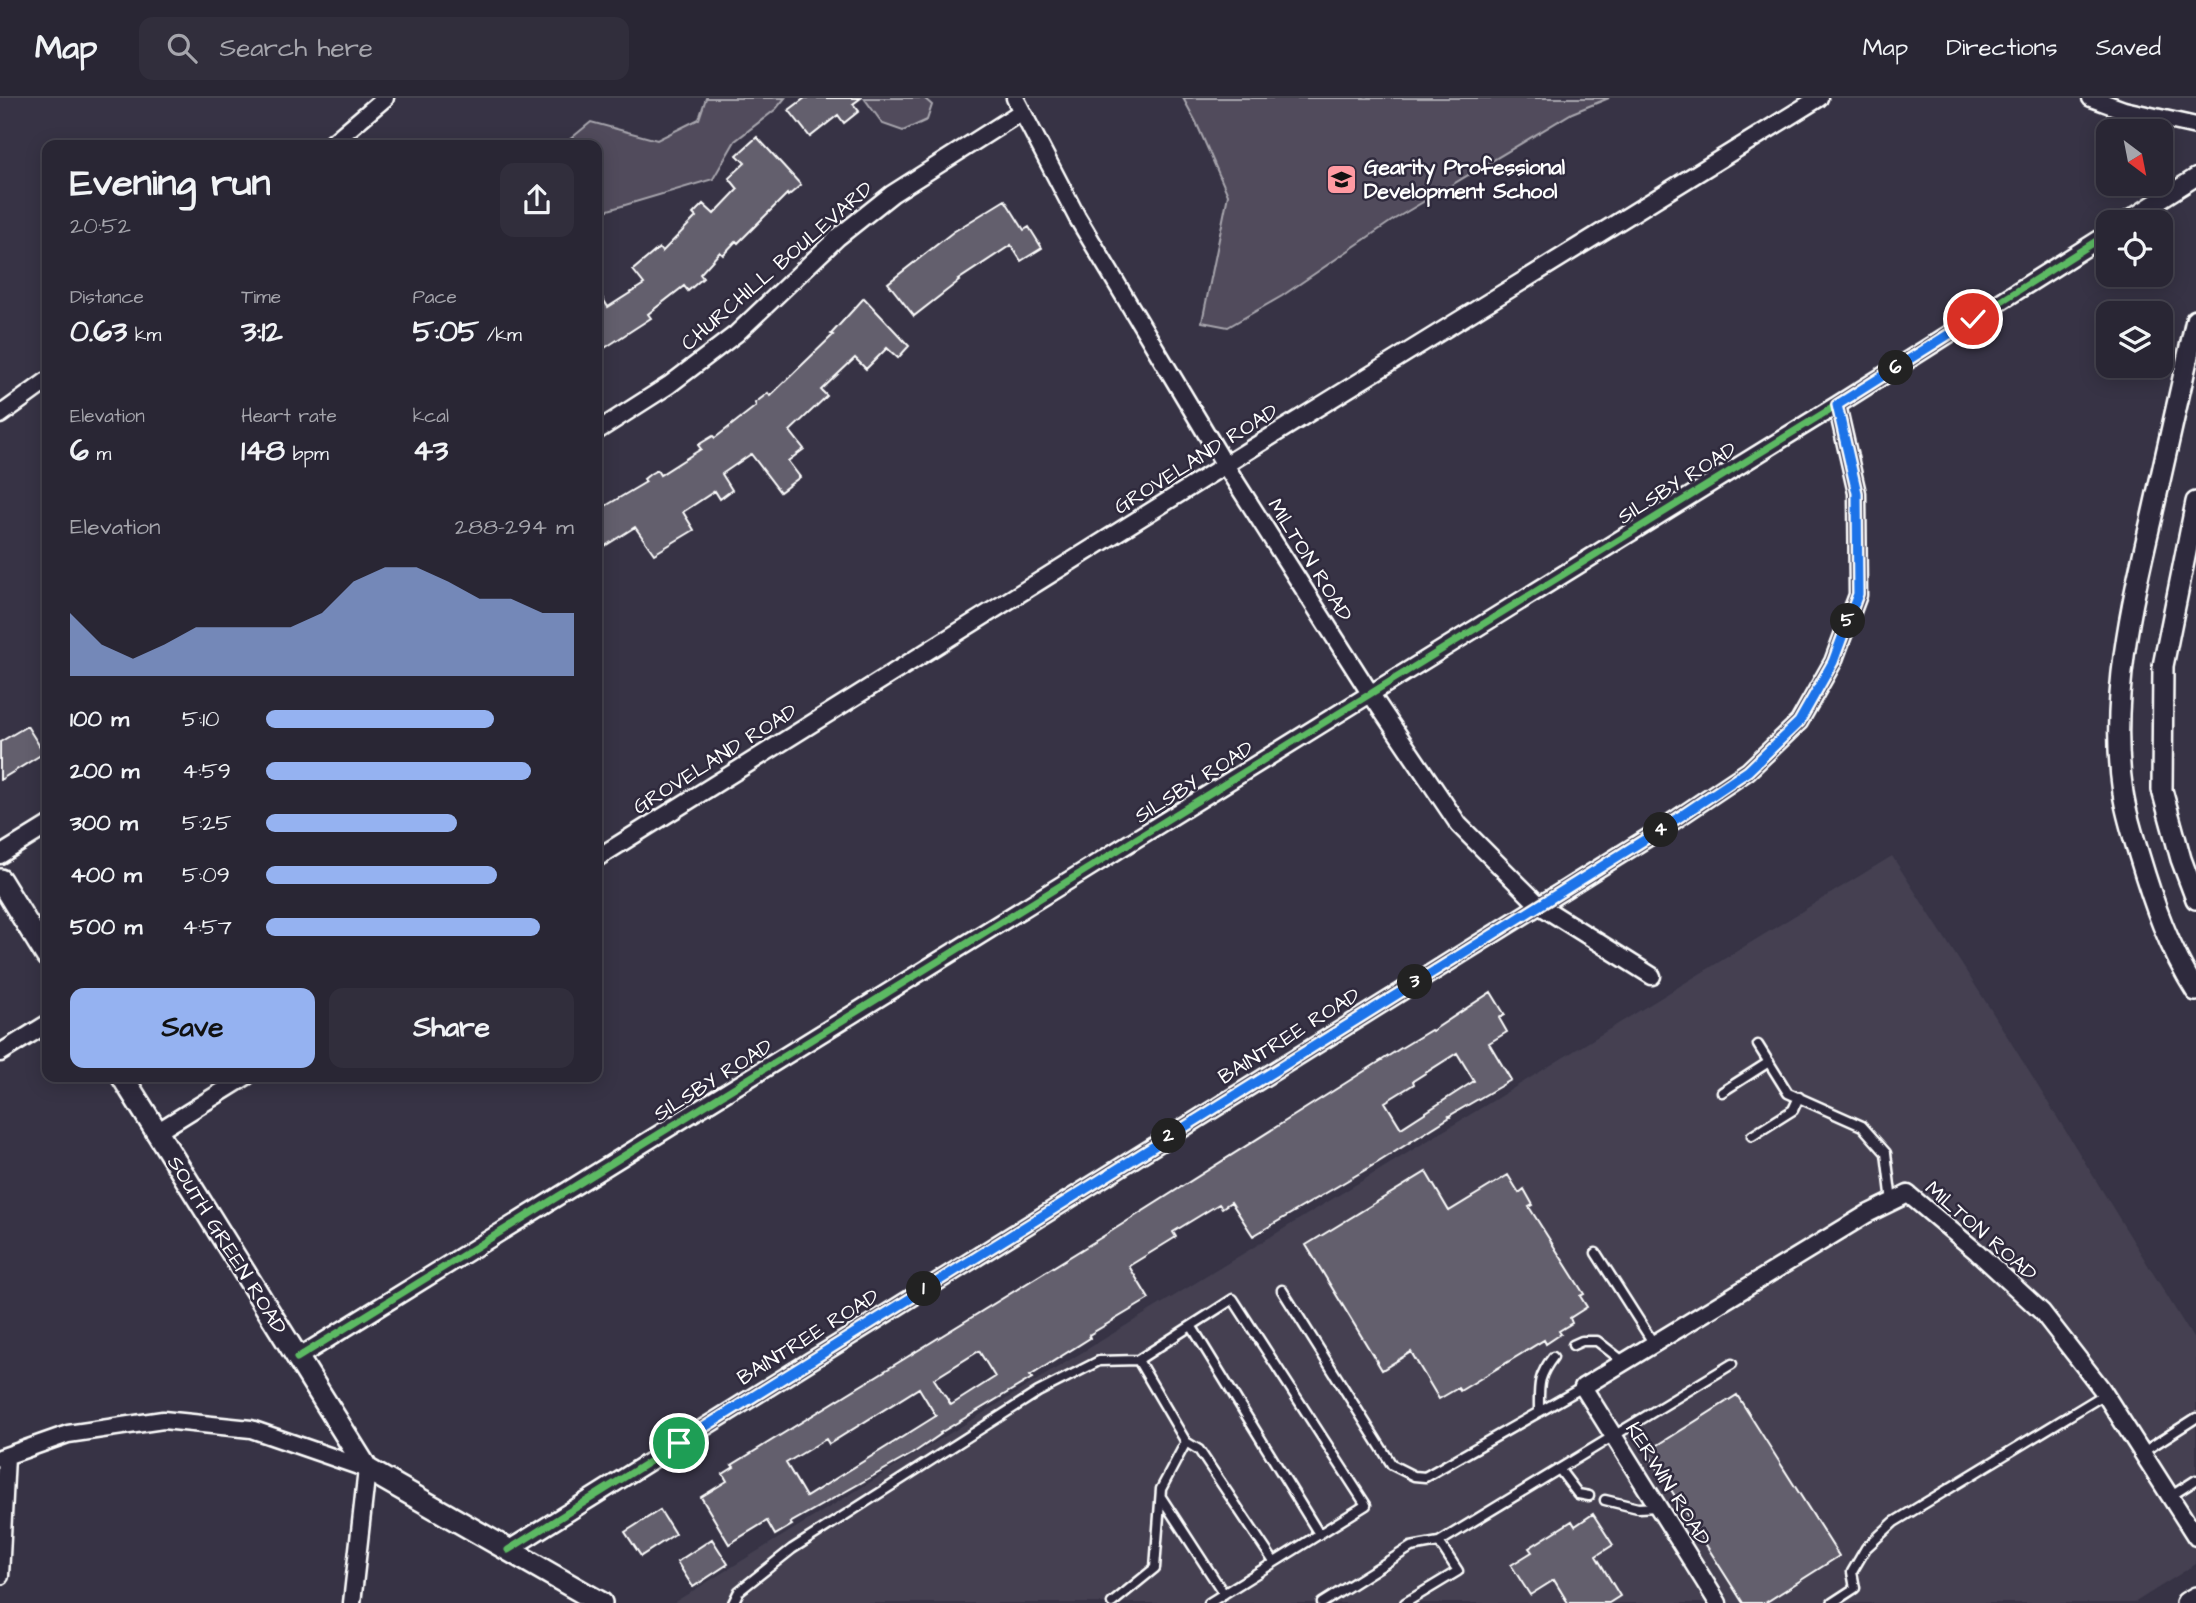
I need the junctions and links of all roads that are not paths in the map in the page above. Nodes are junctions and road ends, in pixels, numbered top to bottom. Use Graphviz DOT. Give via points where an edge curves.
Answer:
graph roads {
  1 [pos="385,98"];
  2 [pos="1819,98"];
  3 [pos="2091,98"];
  4 [pos="1018,105"];
  5 [pos="2196,126"];
  6 [pos="336,140"];
  7 [pos="2196,177"];
  8 [pos="2144,210"];
  9 [pos="2096,241"];
  10 [pos="2196,320"];
  11 [pos="42,385"];
  12 [pos="1837,405"];
  13 [pos="0,415"];
  14 [pos="602,428"];
  15 [pos="1225,465"];
  16 [pos="2196,502"];
  17 [pos="1370,693"];
  18 [pos="42,829"];
  19 [pos="0,855"];
  20 [pos="602,855"];
  21 [pos="0,880"];
  22 [pos="2196,899"];
  23 [pos="1539,905"];
  24 [pos="42,948"];
  25 [pos="1652,976"];
  26 [pos="2196,991"];
  27 [pos="42,1027"];
  28 [pos="1758,1045"];
  29 [pos="0,1053"];
  30 [pos="1769,1062"];
  31 [pos="126,1082"];
  32 [pos="237,1082"];
  33 [pos="1722,1092"];
  34 [pos="1799,1097"];
  35 [pos="157,1132"];
  36 [pos="1752,1136"];
  37 [pos="1892,1202"];
  38 [pos="1596,1253"];
  39 [pos="1282,1290"];
  40 [pos="1192,1328"];
  41 [pos="1654,1344"];
  42 [pos="1573,1345"];
  43 [pos="1553,1357"];
  44 [pos="297,1359"];
  45 [pos="1139,1360"];
  46 [pos="1624,1362"];
  47 [pos="1732,1364"];
  48 [pos="1583,1387"];
  49 [pos="2105,1394"];
  50 [pos="1539,1412"];
  51 [pos="2196,1418"];
  52 [pos="1613,1435"];
  53 [pos="1186,1442"];
  54 [pos="2143,1452"];
  55 [pos="3,1457"];
  56 [pos="367,1469"];
  57 [pos="1559,1469"];
  58 [pos="2196,1480"];
  59 [pos="1589,1496"];
  60 [pos="2171,1496"];
  61 [pos="1161,1497"];
  62 [pos="1605,1500"];
  63 [pos="1657,1507"];
  64 [pos="1320,1534"];
  65 [pos="2196,1537"];
  66 [pos="1438,1542"];
  67 [pos="508,1550"];
  68 [pos="1274,1562"];
  69 [pos="0,1576"];
  70 [pos="1224,1594"];
  71 [pos="2196,1598"];
  72 [pos="352,1603"];
  73 [pos="601,1603"];
  74 [pos="733,1603"];
  75 [pos="1112,1603"];
  76 [pos="1209,1603"];
  77 [pos="1322,1603"];
  78 [pos="1405,1603"];
  79 [pos="1718,1603"];
  80 [pos="1832,1603"];
  81 [pos="2187,1603"];
  1 -- 6 [label="street"];
  2 -- 15 [label="street, GROVELAND ROAD"];
  3 -- 5 [label="street"];
  4 -- 14 [label="street, CHURCHILL BOULEVARD" via="838,237 729,341"];
  4 -- 15 [label="street, MILTON ROAD" via="1077,217"];
  7 -- 8 [label="street"];
  9 -- 12 [label="street, SILSBY ROAD"];
  10 -- 26 [label="street" via="2128,621 2120,690 2123,793 2129,824 2163,925"];
  11 -- 13 [label="street"];
  12 -- 17 [label="street, SILSBY ROAD"];
  12 -- 23 [label="street, BAINTREE ROAD" via="1857,493 1858,594 1833,662 1799,722 1748,771"];
  15 -- 17 [label="street, MILTON ROAD"];
  15 -- 20 [label="street, GROVELAND ROAD"];
  16 -- 22 [label="street" via="2163,667 2162,790"];
  17 -- 23 [label="street, MILTON ROAD" via="1459,825"];
  17 -- 44 [label="street, SILSBY ROAD"];
  18 -- 19 [label="street"];
  21 -- 24 [label="main road"];
  23 -- 25 [label="street, MILTON ROAD"];
  23 -- 67 [label="street, BAINTREE ROAD"];
  27 -- 29 [label="street"];
  28 -- 30 [label="lane"];
  30 -- 33 [label="lane"];
  30 -- 34 [label="lane" via="1788,1093"];
  31 -- 35 [label="main road, SOUTH GREEN ROAD"];
  32 -- 35 [label="street"];
  34 -- 36 [label="lane" via="1793,1110"];
  34 -- 37 [label="lane" via="1862,1126 1886,1153"];
  35 -- 44 [label="main road, SOUTH GREEN ROAD"];
  37 -- 41 [label="street, MILTON ROAD"];
  37 -- 49 [label="street, MILTON ROAD" via="1909,1194 1977,1252 2042,1312"];
  38 -- 41 [label="lane"];
  39 -- 50 [label="lane" via="1391,1465 1414,1476 1425,1478"];
  40 -- 45 [label="lane"];
  40 -- 64 [label="lane"];
  40 -- 64 [label="lane" via="1233,1300 1366,1505"];
  41 -- 46 [label="street, MILTON ROAD"];
  42 -- 46 [label="lane" via="1597,1341"];
  43 -- 50 [label="lane" via="1539,1382"];
  44 -- 56 [label="main road, SOUTH GREEN ROAD"];
  45 -- 53 [label="lane"];
  45 -- 74 [label="lane" via="1100,1361 1038,1392 793,1549 739,1591"];
  46 -- 48 [label="street, MILTON ROAD"];
  47 -- 52 [label="lane"];
  48 -- 50 [label="lane"];
  48 -- 52 [label="street, KERWIN ROAD"];
  49 -- 54 [label="street, MILTON ROAD"];
  49 -- 80 [label="lane" via="1894,1522 1866,1548 1852,1572 1855,1588"];
  51 -- 54 [label="lane"];
  52 -- 57 [label="lane"];
  52 -- 63 [label="street, KERWIN ROAD"];
  53 -- 61 [label="lane"];
  53 -- 68 [label="lane" via="1199,1450"];
  54 -- 60 [label="street, MILTON ROAD"];
  55 -- 56 [label="street" via="68,1434 163,1420 251,1429"];
  55 -- 69 [label="street"];
  56 -- 67 [label="main road, SOUTH GREEN ROAD"];
  56 -- 72 [label="street"];
  57 -- 59 [label="lane" via="1578,1494"];
  57 -- 66 [label="lane"];
  58 -- 60 [label="lane"];
  60 -- 65 [label="street, MILTON ROAD"];
  61 -- 70 [label="lane"];
  61 -- 75 [label="lane" via="1155,1568"];
  62 -- 63 [label="lane" via="1638,1508"];
  63 -- 79 [label="street, KERWIN ROAD"];
  64 -- 68 [label="lane"];
  66 -- 77 [label="lane" via="1411,1547"];
  66 -- 78 [label="lane" via="1458,1571"];
  67 -- 73 [label="main road, SOUTH GREEN ROAD"];
  68 -- 70 [label="lane"];
  70 -- 76 [label="lane"];
  71 -- 81 [label="main road"];
}
